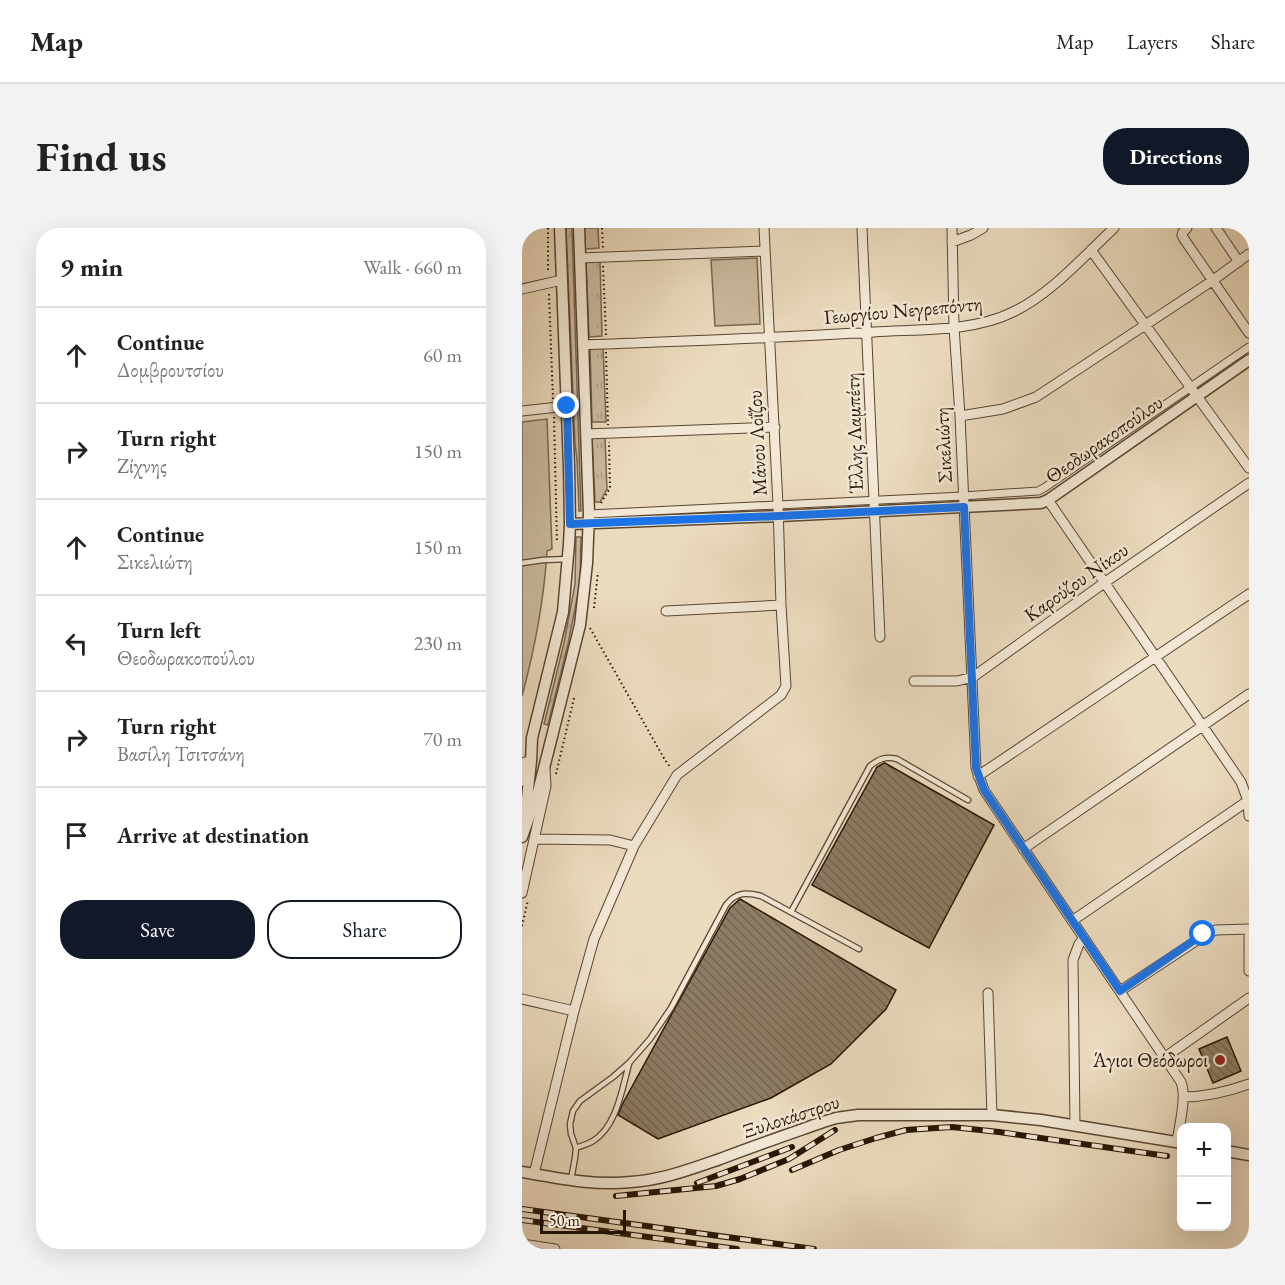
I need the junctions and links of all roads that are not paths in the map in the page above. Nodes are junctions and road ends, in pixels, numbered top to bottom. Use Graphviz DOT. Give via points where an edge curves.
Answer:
graph roads {
  1 [pos="560,228"];
  2 [pos="579,228"];
  3 [pos="764,228"];
  4 [pos="862,228"];
  5 [pos="952,228"];
  6 [pos="983,228"];
  7 [pos="1114,228"];
  8 [pos="1187,228"];
  9 [pos="1216,228"];
  10 [pos="952,242"];
  11 [pos="1091,250"];
  12 [pos="765,251"];
  13 [pos="1249,254"];
  14 [pos="580,258"];
  15 [pos="1239,262"];
  16 [pos="562,280"];
  17 [pos="1212,281"];
  18 [pos="522,289"];
  19 [pos="1145,325"];
  20 [pos="954,327"];
  21 [pos="867,332"];
  22 [pos="1249,333"];
  23 [pos="770,338"];
  24 [pos="583,345"];
  25 [pos="1249,347"];
  26 [pos="1249,360"];
  27 [pos="1193,392"];
  28 [pos="567,406"];
  29 [pos="522,411"];
  30 [pos="960,416"];
  31 [pos="775,427"];
  32 [pos="586,434"];
  33 [pos="1249,468"];
  34 [pos="1249,483"];
  35 [pos="1048,500"];
  36 [pos="964,501"];
  37 [pos="875,505"];
  38 [pos="779,510"];
  39 [pos="589,519"];
  40 [pos="570,524"];
  41 [pos="563,559"];
  42 [pos="522,563"];
  43 [pos="1104,583"];
  44 [pos="1249,594"];
  45 [pos="782,605"];
  46 [pos="666,611"];
  47 [pos="880,637"];
  48 [pos="1155,657"];
  49 [pos="973,677"];
  50 [pos="914,681"];
  51 [pos="1249,694"];
  52 [pos="1202,726"];
  53 [pos="526,762"];
  54 [pos="544,766"];
  55 [pos="977,772"];
  56 [pos="522,781"];
  57 [pos="968,800"];
  58 [pos="1249,801"];
  59 [pos="1249,816"];
  60 [pos="526,821"];
  61 [pos="522,837"];
  62 [pos="535,839"];
  63 [pos="634,846"];
  64 [pos="1023,849"];
  65 [pos="522,893"];
  66 [pos="791,912"];
  67 [pos="1072,921"];
  68 [pos="1249,928"];
  69 [pos="1249,936"];
  70 [pos="1084,938"];
  71 [pos="859,949"];
  72 [pos="1249,971"];
  73 [pos="1120,991"];
  74 [pos="988,993"];
  75 [pos="1249,998"];
  76 [pos="522,999"];
  77 [pos="574,1011"];
  78 [pos="1164,1058"];
  79 [pos="629,1063"];
  80 [pos="1249,1084"];
  81 [pos="1183,1097"];
  82 [pos="992,1114"];
  83 [pos="1181,1123"];
  84 [pos="1075,1126"];
  85 [pos="1177,1142"];
  86 [pos="576,1148"];
  87 [pos="1231,1152"];
  88 [pos="1249,1155"];
  89 [pos="522,1172"];
  90 [pos="534,1174"];
  91 [pos="571,1180"];
  92 [pos="522,1244"];
  93 [pos="555,1249"];
  1 -- 16 [label="street"];
  2 -- 14 [label="street"];
  3 -- 12 [label="street, Μάνου Λοΐζου"];
  4 -- 21 [label="street, Έλλης Λαμπέτη"];
  5 -- 10 [label="street, Σικελιώτη"];
  6 -- 10 [label="street"];
  7 -- 11 [label="street, Γεωργίου Νεγρεπόντη"];
  8 -- 17 [label="street" via="1182,235"];
  9 -- 15 [label="street"];
  10 -- 20 [label="street, Σικελιώτη"];
  11 -- 19 [label="street"];
  11 -- 20 [label="street, Γεωργίου Νεγρεπόντη" via="1051,288 1022,308 991,321"];
  12 -- 14 [label="street"];
  12 -- 23 [label="street, Μάνου Λοΐζου"];
  13 -- 15 [label="street"];
  14 -- 24 [label="street"];
  15 -- 17 [label="street"];
  16 -- 18 [label="street"];
  16 -- 28 [label="street"];
  17 -- 19 [label="street"];
  17 -- 22 [label="street"];
  19 -- 27 [label="street"];
  19 -- 30 [label="street" via="1036,397 1004,409"];
  20 -- 21 [label="street, Γεωργίου Νεγρεπόντη"];
  20 -- 30 [label="street, Σικελιώτη"];
  21 -- 23 [label="street, Γεωργίου Νεγρεπόντη"];
  21 -- 37 [label="street, Έλλης Λαμπέτη"];
  23 -- 24 [label="street, Γεωργίου Νεγρεπόντη"];
  23 -- 31 [label="street, Μάνου Λοΐζου"];
  24 -- 32 [label="street"];
  25 -- 27 [label="street"];
  26 -- 27 [label="street, Θεοδωρακοπούλου"];
  27 -- 33 [label="street"];
  27 -- 35 [label="street, Θεοδωρακοπούλου"];
  27 -- 36 [label="street" via="1044,488"];
  28 -- 29 [label="street"];
  28 -- 40 [label="street"];
  30 -- 36 [label="street, Σικελιώτη"];
  31 -- 32 [label="street"];
  31 -- 38 [label="street, Μάνου Λοΐζου"];
  32 -- 39 [label="street"];
  34 -- 43 [label="street, Καρούζου Νίκου"];
  35 -- 36 [label="street, Θεοδωρακοπούλου"];
  35 -- 43 [label="street"];
  36 -- 37 [label="street, Θεοδωρακοπούλου"];
  36 -- 49 [label="street, Σικελιώτη"];
  37 -- 38 [label="street, Θεοδωρακοπούλου"];
  37 -- 47 [label="street, Έλλης Λαμπέτη"];
  38 -- 39 [label="street, Θεοδωρακοπούλου"];
  38 -- 45 [label="street, Μάνου Λοΐζου"];
  39 -- 40 [label="street, Θεοδωρακοπούλου"];
  39 -- 54 [label="street" via="580,626"];
  40 -- 41 [label="street"];
  41 -- 42 [label="lane"];
  41 -- 53 [label="street" via="563,612"];
  43 -- 48 [label="street"];
  43 -- 49 [label="street, Καρούζου Νίκου"];
  44 -- 48 [label="street"];
  45 -- 46 [label="street"];
  45 -- 63 [label="street, Μάνου Λοΐζου" via="787,680 784,691 677,775"];
  48 -- 52 [label="street"];
  48 -- 55 [label="street"];
  49 -- 50 [label="street, Καρούζου Νίκου"];
  49 -- 55 [label="street, Σικελιώτη"];
  51 -- 52 [label="street"];
  52 -- 58 [label="street"];
  52 -- 64 [label="street"];
  53 -- 56 [label="street"];
  53 -- 60 [label="street"];
  54 -- 60 [label="street"];
  54 -- 62 [label="street" via="546,786"];
  55 -- 64 [label="street" via="984,790"];
  57 -- 66 [label="lane" via="897,759 878,760 870,766"];
  58 -- 59 [label="street"];
  58 -- 67 [label="street"];
  60 -- 61 [label="street"];
  62 -- 63 [label="street" via="610,840"];
  62 -- 65 [label="street"];
  63 -- 77 [label="street" via="594,939"];
  64 -- 67 [label="street"];
  66 -- 71 [label="lane"];
  66 -- 79 [label="lane" via="751,893 732,897 671,1008"];
  67 -- 70 [label="street"];
  68 -- 73 [label="street" via="1203,934"];
  69 -- 72 [label="street"];
  70 -- 73 [label="street"];
  70 -- 84 [label="street" via="1073,960"];
  73 -- 78 [label="street"];
  74 -- 82 [label="street"];
  75 -- 78 [label="street"];
  76 -- 77 [label="street"];
  77 -- 90 [label="street"];
  78 -- 81 [label="street" via="1181,1082"];
  79 -- 86 [label="lane" via="613,1118 594,1141"];
  79 -- 86 [label="lane" via="580,1101 573,1111 570,1124"];
  80 -- 81 [label="street" via="1210,1095"];
  81 -- 83 [label="street"];
  82 -- 84 [label="street, Ξυλοκάστρου"];
  82 -- 91 [label="street, Ξυλοκάστρου" via="845,1116 660,1178 621,1183"];
  84 -- 85 [label="street, Ξυλοκάστρου"];
  86 -- 91 [label="lane"];
  87 -- 88 [label="street"];
  89 -- 90 [label="street, Ξυλοκάστρου"];
  90 -- 91 [label="street, Ξυλοκάστρου"];
  92 -- 93 [label="street"];
}
